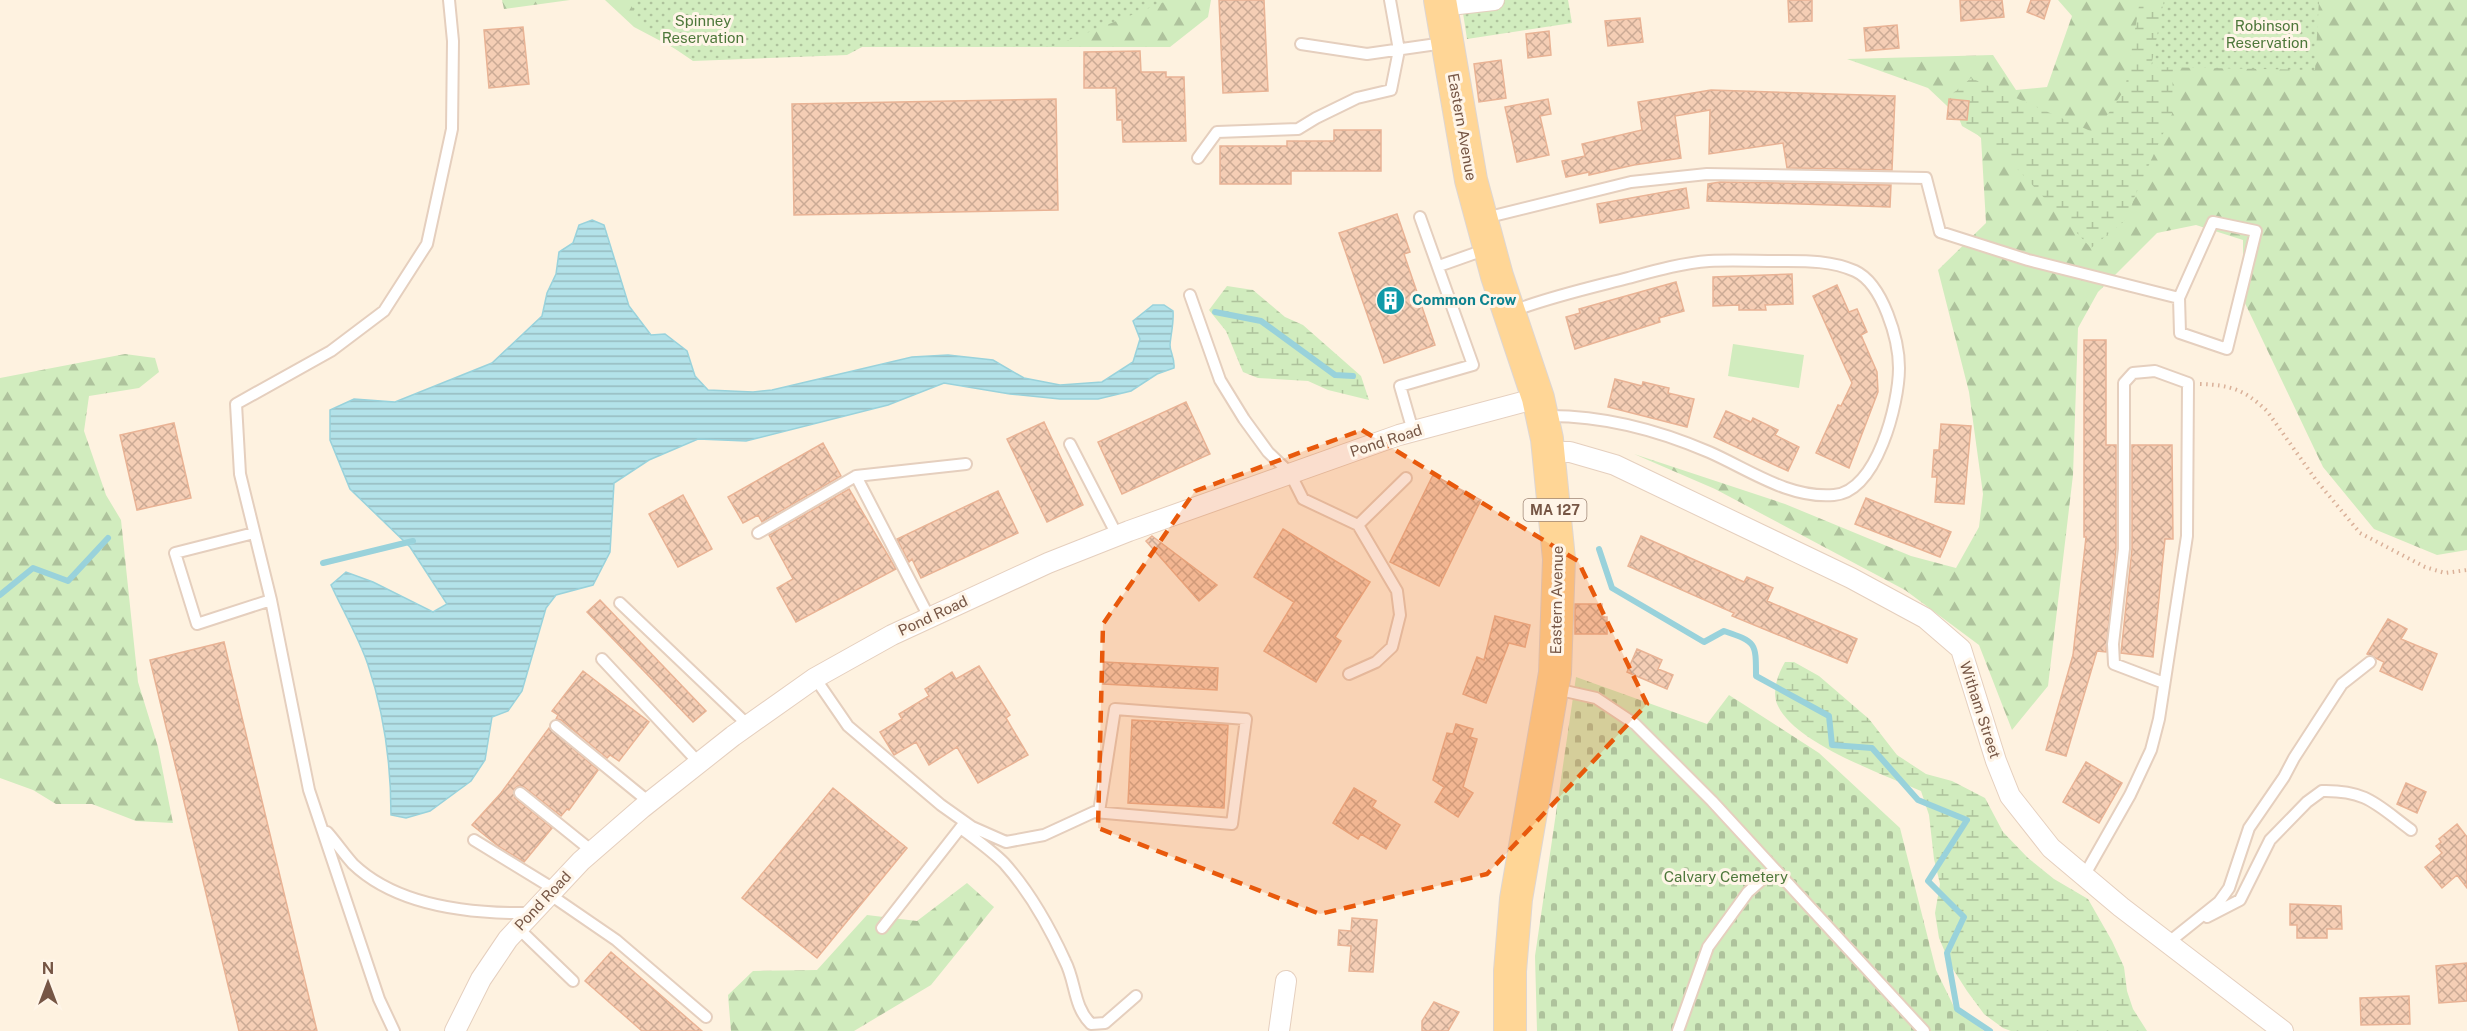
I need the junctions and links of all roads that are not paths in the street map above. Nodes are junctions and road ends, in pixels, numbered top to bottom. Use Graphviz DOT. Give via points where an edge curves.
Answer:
graph roads {
  1 [pos="449,0"];
  2 [pos="1390,0"];
  3 [pos="1494,0"];
  4 [pos="1441,3"];
  5 [pos="1448,42"];
  6 [pos="1301,44"];
  7 [pos="1399,50"];
  8 [pos="1197,158"];
  9 [pos="1420,217"];
  10 [pos="1482,219"];
  11 [pos="1490,249"];
  12 [pos="1439,266"];
  13 [pos="1190,295"];
  14 [pos="2179,298"];
  15 [pos="1509,313"];
  16 [pos="1540,407"];
  17 [pos="1413,431"];
  18 [pos="1070,444"];
  19 [pos="1549,452"];
  20 [pos="966,464"];
  21 [pos="1290,473"];
  22 [pos="856,476"];
  23 [pos="1406,478"];
  24 [pos="1358,525"];
  25 [pos="254,533"];
  26 [pos="758,533"];
  27 [pos="1117,536"];
  28 [pos="271,600"];
  29 [pos="620,603"];
  30 [pos="929,617"];
  31 [pos="602,659"];
  32 [pos="2370,662"];
  33 [pos="1349,674"];
  34 [pos="815,678"];
  35 [pos="2164,683"];
  36 [pos="1553,688"];
  37 [pos="748,725"];
  38 [pos="555,726"];
  39 [pos="699,763"];
  40 [pos="520,793"];
  41 [pos="649,802"];
  42 [pos="1099,812"];
  43 [pos="322,825"];
  44 [pos="963,825"];
  45 [pos="2411,830"];
  46 [pos="474,840"];
  47 [pos="592,851"];
  48 [pos="1774,869"];
  49 [pos="2084,876"];
  50 [pos="551,892"];
  51 [pos="531,913"];
  52 [pos="2196,921"];
  53 [pos="518,928"];
  54 [pos="882,928"];
  55 [pos="2169,942"];
  56 [pos="573,981"];
  57 [pos="1286,981"];
  58 [pos="1136,996"];
  59 [pos="706,1017"];
  60 [pos="394,1031"];
  61 [pos="455,1031"];
  62 [pos="1279,1031"];
  63 [pos="1510,1031"];
  64 [pos="1678,1031"];
  65 [pos="1924,1031"];
  66 [pos="2283,1031"];
  1 -- 25 [label="lane" via="453,41 452,129 427,244 384,311 331,351 236,404 240,474"];
  2 -- 7 [label="lane"];
  3 -- 4 [label="street"];
  4 -- 5 [label="main road, Eastern Avenue / MA 127"];
  5 -- 7 [label="lane"];
  5 -- 10 [label="main road, Eastern Avenue / MA 127" via="1471,180"];
  6 -- 7 [label="lane" via="1367,54"];
  7 -- 8 [label="lane" via="1390,90 1357,98 1298,129 1217,132"];
  9 -- 12 [label="lane"];
  10 -- 11 [label="main road, Eastern Avenue / MA 127"];
  10 -- 14 [label="lane" via="1631,182 1707,174 1926,178 1940,232 2028,260"];
  11 -- 12 [label="lane"];
  11 -- 15 [label="main road, Eastern Avenue / MA 127"];
  12 -- 17 [label="lane" via="1473,365 1400,387"];
  13 -- 21 [label="lane" via="1220,380 1268,452"];
  14 -- 14 [label="lane" via="2180,333 2227,349 2256,231 2213,222"];
  15 -- 16 [label="main road, Eastern Avenue / MA 127"];
  15 -- 16 [label="lane" via="1591,287 1707,261 1820,261 1857,272 1876,292 1887,310 1899,366 1898,390 1882,446 1851,490 1835,496 1768,481 1708,452 1644,430"];
  16 -- 17 [label="street, Pond Road"];
  16 -- 19 [label="main road, Eastern Avenue / MA 127"];
  17 -- 21 [label="street, Pond Road"];
  18 -- 27 [label="lane"];
  19 -- 36 [label="main road, Eastern Avenue / MA 127" via="1559,559"];
  19 -- 49 [label="street, Witham Street" via="1570,452 1615,465 1819,562 1925,618 1961,649 2010,795 2051,848"];
  20 -- 22 [label="lane"];
  21 -- 24 [label="lane" via="1303,499"];
  21 -- 27 [label="street, Pond Road"];
  22 -- 26 [label="lane"];
  22 -- 30 [label="lane"];
  23 -- 24 [label="lane"];
  24 -- 33 [label="lane" via="1397,591 1400,615 1392,646 1376,662"];
  25 -- 28 [label="lane"];
  25 -- 28 [label="lane" via="175,553 197,624"];
  27 -- 30 [label="street, Pond Road"];
  28 -- 43 [label="lane" via="309,790"];
  29 -- 37 [label="lane"];
  30 -- 34 [label="street, Pond Road"];
  31 -- 39 [label="lane"];
  32 -- 52 [label="lane" via="2342,684 2324,710 2249,828 2229,888"];
  34 -- 37 [label="street, Pond Road"];
  34 -- 44 [label="lane" via="848,726"];
  35 -- 35 [label="lane" via="2187,536 2188,383 2155,371 2133,373 2124,383 2124,549 2113,644 2114,664"];
  35 -- 49 [label="lane" via="2151,750"];
  36 -- 48 [label="lane" via="1596,698 1635,724"];
  36 -- 63 [label="main road, Eastern Avenue / MA 127" via="1516,899"];
  37 -- 39 [label="street, Pond Road"];
  38 -- 41 [label="lane"];
  39 -- 41 [label="street, Pond Road"];
  40 -- 47 [label="lane"];
  41 -- 47 [label="street, Pond Road"];
  42 -- 42 [label="lane" via="1232,824 1246,719 1115,709"];
  42 -- 44 [label="lane" via="1044,836 1006,842"];
  43 -- 51 [label="lane" via="354,864 394,892 442,907 498,914"];
  43 -- 60 [label="lane" via="379,999"];
  44 -- 54 [label="lane"];
  44 -- 58 [label="lane" via="1003,863 1044,918 1067,964 1075,999 1091,1024 1105,1023"];
  45 -- 52 [label="lane" via="2360,794 2322,791 2270,840 2240,900"];
  46 -- 50 [label="lane"];
  47 -- 50 [label="street, Pond Road"];
  48 -- 64 [label="lane" via="1748,892 1708,946"];
  48 -- 65 [label="lane"];
  49 -- 55 [label="street, Witham Street"];
  50 -- 51 [label="street, Pond Road"];
  50 -- 59 [label="lane" via="616,940"];
  51 -- 53 [label="street, Pond Road"];
  52 -- 55 [label="lane"];
  53 -- 56 [label="lane"];
  53 -- 61 [label="street, Pond Road" via="481,979"];
  55 -- 66 [label="street, Witham Street"];
  57 -- 62 [label="street"];
}
